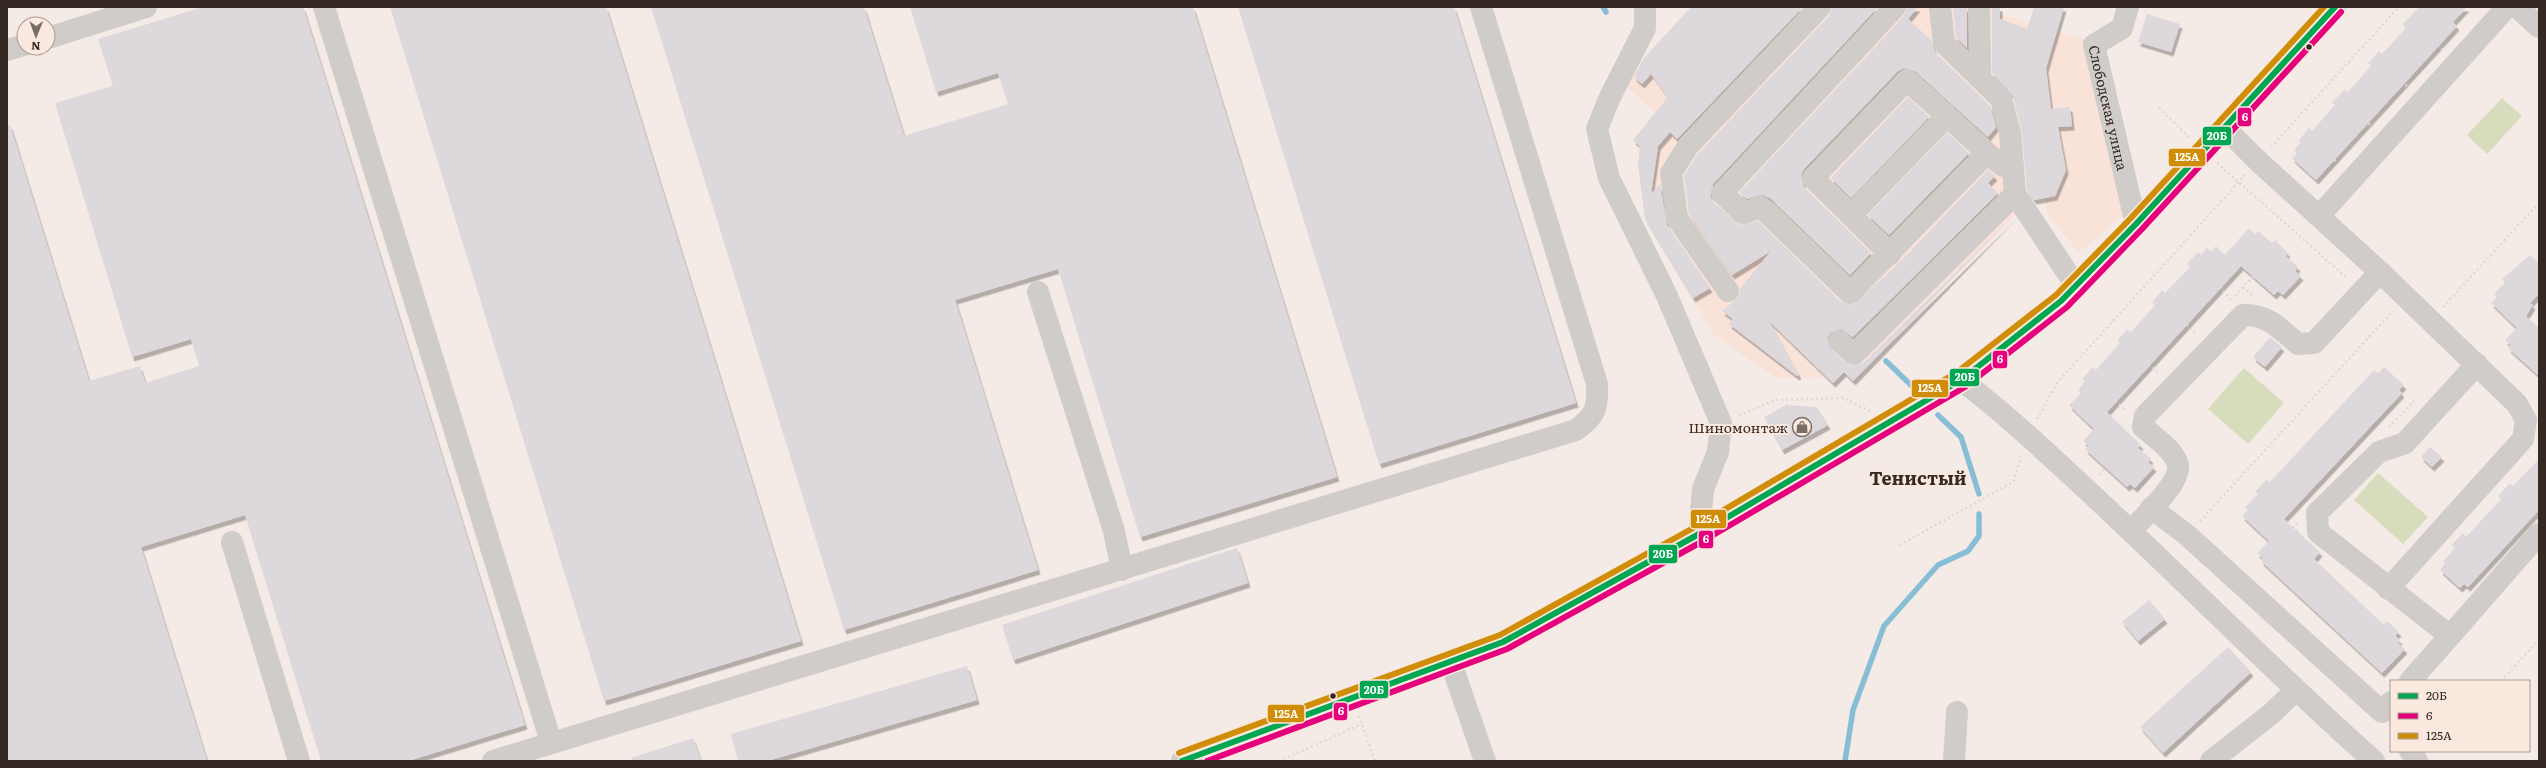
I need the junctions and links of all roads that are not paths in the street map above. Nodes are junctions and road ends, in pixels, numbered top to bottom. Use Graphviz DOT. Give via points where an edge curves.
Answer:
graph roads {
  1 [pos="146,7"];
  2 [pos="324,7"];
  3 [pos="1481,7"];
  4 [pos="1645,7"];
  5 [pos="1820,7"];
  6 [pos="1895,7"];
  7 [pos="1940,7"];
  8 [pos="1979,7"];
  9 [pos="2128,7"];
  10 [pos="2335,7"];
  11 [pos="2507,7"];
  12 [pos="2517,7"];
  13 [pos="2539,27"];
  14 [pos="56,35"];
  15 [pos="1980,78"];
  16 [pos="1947,116"];
  17 [pos="2224,127"];
  18 [pos="1987,153"];
  19 [pos="2013,165"];
  20 [pos="2015,194"];
  21 [pos="1851,215"];
  22 [pos="2319,216"];
  23 [pos="2136,224"];
  24 [pos="1890,254"];
  25 [pos="2380,272"];
  26 [pos="2076,286"];
  27 [pos="1728,291"];
  28 [pos="1038,292"];
  29 [pos="1839,341"];
  30 [pos="2477,364"];
  31 [pos="1961,380"];
  32 [pos="2151,508"];
  33 [pos="2131,531"];
  34 [pos="1699,534"];
  35 [pos="2539,534"];
  36 [pos="232,542"];
  37 [pos="1122,570"];
  38 [pos="2388,589"];
  39 [pos="2450,636"];
  40 [pos="1451,664"];
  41 [pos="2411,680"];
  42 [pos="2295,691"];
  43 [pos="1957,712"];
  44 [pos="2388,713"];
  45 [pos="551,742"];
  46 [pos="2411,752"];
  47 [pos="299,761"];
  48 [pos="493,761"];
  49 [pos="1182,761"];
  50 [pos="1485,761"];
  51 [pos="1954,761"];
  52 [pos="2211,761"];
  53 [pos="2374,761"];
  54 [pos="2417,761"];
  1 -- 14 [label="street"];
  2 -- 45 [label="street"];
  3 -- 37 [label="street" via="1597,384 1598,405 1590,420 1576,430"];
  4 -- 34 [label="street" via="1645,28 1597,129 1609,178 1667,296 1720,423 1718,452 1703,489"];
  5 -- 27 [label="street" via="1688,146 1671,173 1677,218"];
  6 -- 24 [label="street" via="1722,193 1743,213 1761,207 1850,293"];
  7 -- 15 [label="street" via="1944,43"];
  8 -- 15 [label="street"];
  9 -- 23 [label="street, Слободская улица" via="2122,28 2094,44"];
  10 -- 17 [label="street"];
  11 -- 22 [label="street"];
  12 -- 13 [label="street"];
  15 -- 19 [label="street" via="2001,99 2010,133"];
  16 -- 18 [label="street"];
  16 -- 21 [label="street"];
  16 -- 21 [label="street" via="1907,80 1813,178"];
  17 -- 22 [label="street"];
  17 -- 23 [label="street"];
  18 -- 19 [label="street" via="2003,166"];
  18 -- 24 [label="street"];
  19 -- 20 [label="street"];
  20 -- 26 [label="street"];
  20 -- 29 [label="street" via="1854,354"];
  21 -- 24 [label="street"];
  22 -- 25 [label="street"];
  23 -- 26 [label="street"];
  25 -- 30 [label="street"];
  25 -- 32 [label="street" via="2314,343 2298,344 2269,319 2255,314 2243,315 2210,348 2145,416 2143,427 2170,451 2178,466 2176,480"];
  26 -- 31 [label="street" via="2061,301"];
  28 -- 37 [label="street" via="1114,531"];
  30 -- 38 [label="street" via="2516,404 2526,420 2523,438"];
  30 -- 38 [label="street" via="2406,442 2379,452 2317,514 2318,532"];
  31 -- 33 [label="street" via="2029,435"];
  31 -- 34 [label="street"];
  32 -- 33 [label="street"];
  32 -- 44 [label="street" via="2187,535"];
  33 -- 42 [label="street"];
  34 -- 40 [label="street" via="1503,642"];
  35 -- 39 [label="street"];
  36 -- 47 [label="street"];
  37 -- 45 [label="street"];
  38 -- 39 [label="street"];
  39 -- 41 [label="street"];
  40 -- 49 [label="street"];
  40 -- 50 [label="street"];
  42 -- 52 [label="street" via="2271,714"];
  42 -- 53 [label="street"];
  43 -- 51 [label="street"];
  45 -- 48 [label="street"];
  46 -- 54 [label="street"];
}
